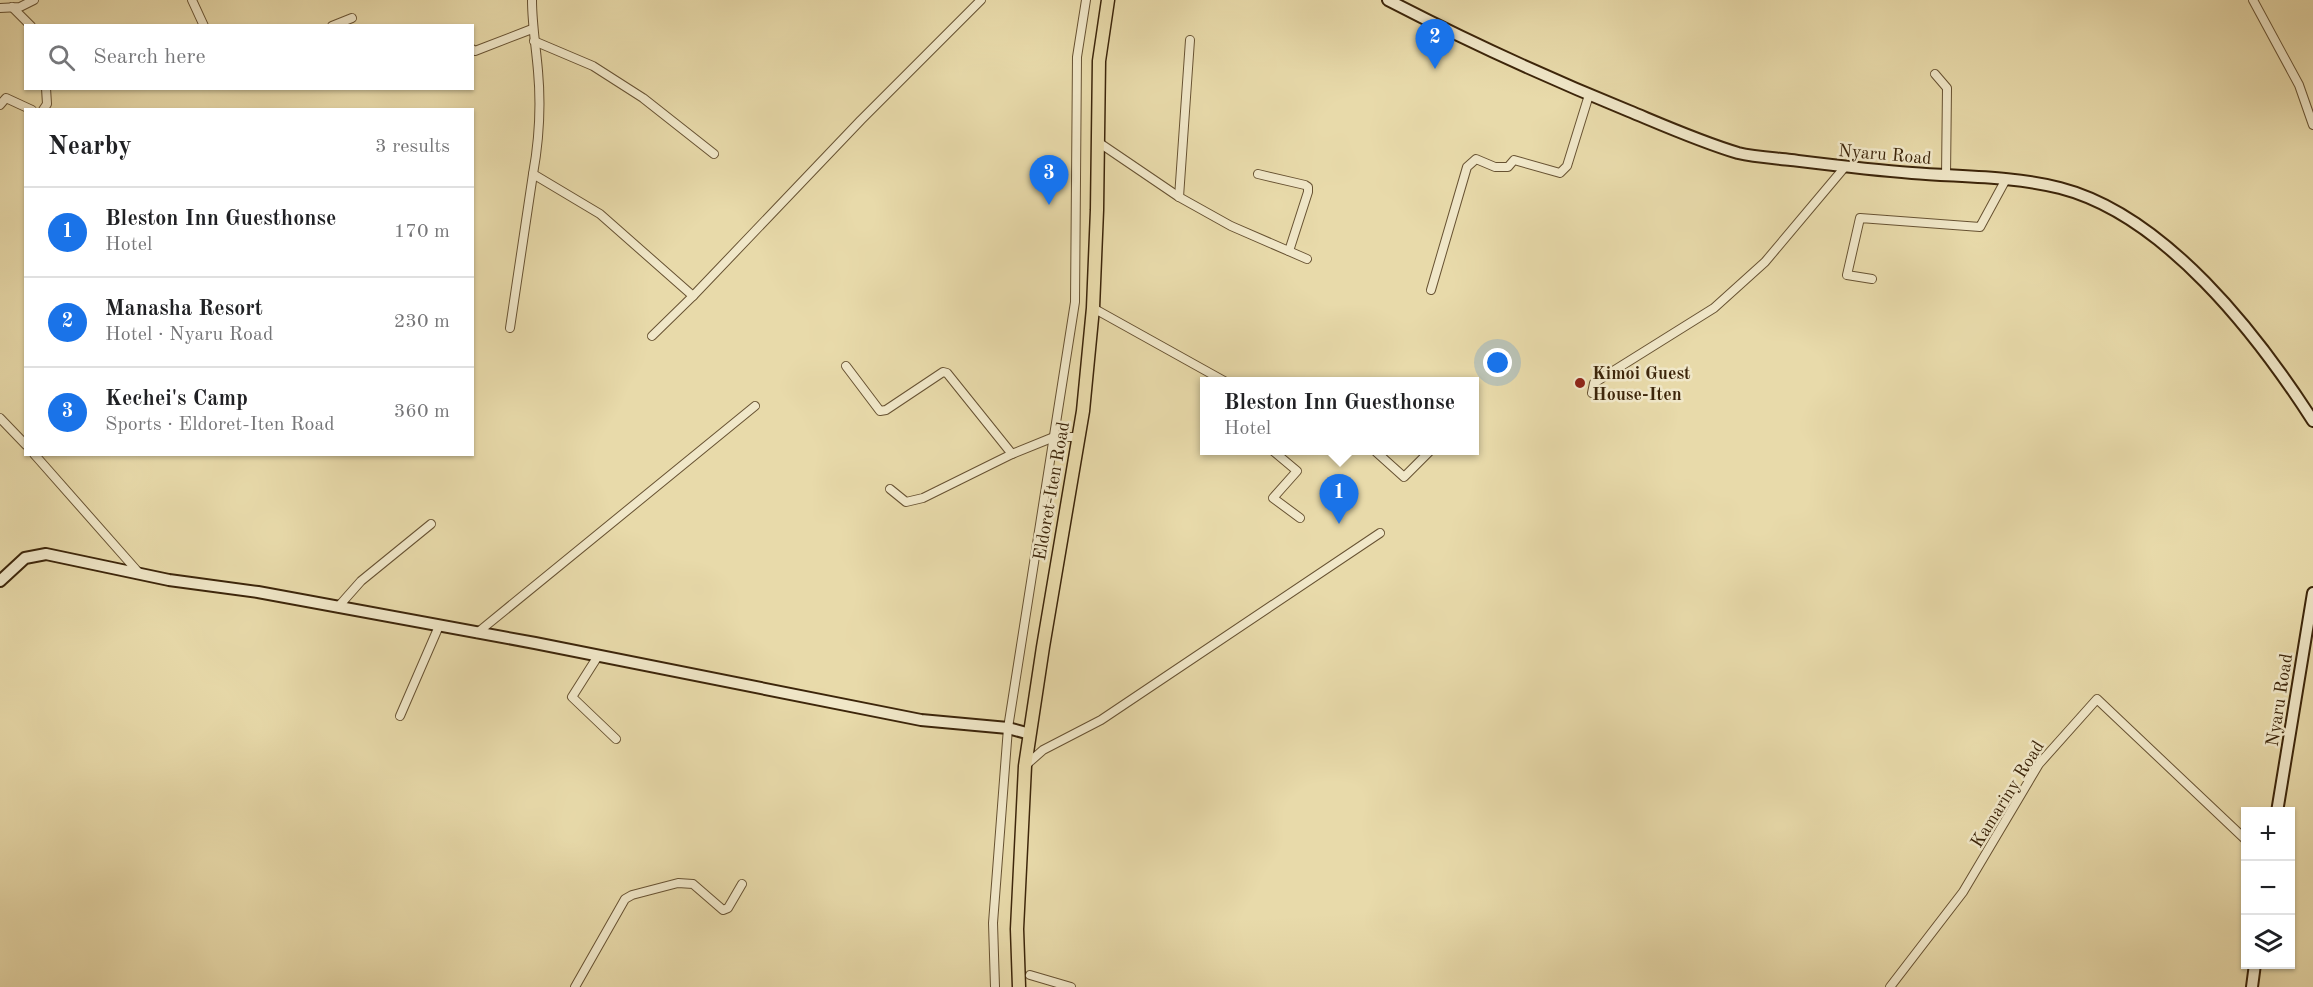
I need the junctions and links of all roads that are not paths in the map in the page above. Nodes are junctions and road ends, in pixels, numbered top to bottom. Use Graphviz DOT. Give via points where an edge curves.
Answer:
graph roads {
  1 [pos="34,0"];
  2 [pos="192,0"];
  3 [pos="532,0"];
  4 [pos="981,0"];
  5 [pos="1086,0"];
  6 [pos="1108,0"];
  7 [pos="1388,0"];
  8 [pos="2253,0"];
  9 [pos="12,7"];
  10 [pos="0,8"];
  11 [pos="352,18"];
  12 [pos="28,24"];
  13 [pos="203,24"];
  14 [pos="337,24"];
  15 [pos="532,28"];
  16 [pos="1190,40"];
  17 [pos="534,41"];
  18 [pos="474,50"];
  19 [pos="1935,74"];
  20 [pos="46,90"];
  21 [pos="1589,95"];
  22 [pos="0,105"];
  23 [pos="28,108"];
  24 [pos="44,108"];
  25 [pos="2313,125"];
  26 [pos="1098,142"];
  27 [pos="714,154"];
  28 [pos="1844,168"];
  29 [pos="533,174"];
  30 [pos="1258,174"];
  31 [pos="1946,176"];
  32 [pos="2005,181"];
  33 [pos="1179,197"];
  34 [pos="1290,251"];
  35 [pos="1307,259"];
  36 [pos="1872,279"];
  37 [pos="1431,290"];
  38 [pos="693,296"];
  39 [pos="1093,308"];
  40 [pos="510,328"];
  41 [pos="652,336"];
  42 [pos="846,366"];
  43 [pos="1219,377"];
  44 [pos="1592,393"];
  45 [pos="755,406"];
  46 [pos="0,418"];
  47 [pos="2313,421"];
  48 [pos="1054,437"];
  49 [pos="1078,437"];
  50 [pos="24,443"];
  51 [pos="1012,454"];
  52 [pos="1278,455"];
  53 [pos="1380,455"];
  54 [pos="1426,455"];
  55 [pos="36,456"];
  56 [pos="890,489"];
  57 [pos="1300,518"];
  58 [pos="432,524"];
  59 [pos="1380,533"];
  60 [pos="139,573"];
  61 [pos="0,581"];
  62 [pos="2313,593"];
  63 [pos="338,607"];
  64 [pos="439,626"];
  65 [pos="477,633"];
  66 [pos="598,656"];
  67 [pos="400,716"];
  68 [pos="1008,728"];
  69 [pos="1030,734"];
  70 [pos="616,739"];
  71 [pos="1024,766"];
  72 [pos="2278,807"];
  73 [pos="2241,835"];
  74 [pos="742,884"];
  75 [pos="2254,969"];
  76 [pos="1030,975"];
  77 [pos="575,987"];
  78 [pos="995,987"];
  79 [pos="1019,987"];
  80 [pos="1071,987"];
  81 [pos="1890,987"];
  82 [pos="2252,987"];
  1 -- 9 [label="street"];
  2 -- 13 [label="street"];
  3 -- 15 [label="street"];
  4 -- 38 [label="street"];
  5 -- 48 [label="street" via="1077,57 1075,302"];
  6 -- 26 [label="main road, Eldoret-Iten Road" via="1099,61"];
  7 -- 21 [label="main road, Nyaru Road"];
  8 -- 25 [label="street" via="2299,85"];
  9 -- 10 [label="street"];
  9 -- 12 [label="street"];
  11 -- 14 [label="street"];
  15 -- 17 [label="street"];
  15 -- 18 [label="street"];
  16 -- 33 [label="street"];
  17 -- 27 [label="street" via="593,66 643,98"];
  17 -- 29 [label="street" via="538,73"];
  19 -- 31 [label="street" via="1947,88"];
  20 -- 24 [label="street"];
  21 -- 28 [label="main road, Nyaru Road" via="1740,153"];
  21 -- 37 [label="street" via="1567,166 1560,173 1514,160 1508,167 1495,167 1476,159 1467,167"];
  22 -- 23 [label="street" via="6,98"];
  26 -- 33 [label="street"];
  26 -- 39 [label="main road, Eldoret-Iten Road"];
  28 -- 31 [label="main road, Nyaru Road"];
  28 -- 44 [label="street" via="1765,262 1714,308 1594,383"];
  29 -- 38 [label="street" via="600,214"];
  29 -- 40 [label="street"];
  30 -- 34 [label="street" via="1308,188"];
  31 -- 32 [label="main road, Nyaru Road"];
  32 -- 36 [label="street" via="1980,226 1860,218 1847,275"];
  32 -- 47 [label="main road, Nyaru Road" via="2061,189 2098,202 2171,251 2218,296 2282,372"];
  33 -- 34 [label="street" via="1231,226"];
  34 -- 35 [label="street"];
  38 -- 41 [label="street"];
  39 -- 43 [label="street"];
  39 -- 49 [label="main road, Eldoret-Iten Road"];
  42 -- 51 [label="street" via="880,411 947,373"];
  45 -- 65 [label="street"];
  46 -- 50 [label="street"];
  48 -- 49 [label="street"];
  48 -- 51 [label="street"];
  48 -- 68 [label="street"];
  49 -- 69 [label="main road, Eldoret-Iten Road"];
  51 -- 56 [label="street" via="923,498 906,502"];
  52 -- 57 [label="street" via="1298,471 1273,498"];
  53 -- 54 [label="street" via="1404,477"];
  55 -- 60 [label="street"];
  58 -- 63 [label="street" via="361,581"];
  59 -- 71 [label="street" via="1101,720 1043,750"];
  60 -- 61 [label="main road" via="46,554 25,558"];
  60 -- 63 [label="main road"];
  62 -- 72 [label="main road, Nyaru Road"];
  63 -- 64 [label="main road"];
  64 -- 65 [label="main road"];
  64 -- 67 [label="street"];
  65 -- 66 [label="main road"];
  66 -- 68 [label="main road" via="921,720"];
  66 -- 70 [label="street" via="572,697"];
  68 -- 69 [label="main road"];
  68 -- 78 [label="street" via="993,923"];
  69 -- 71 [label="main road, Eldoret-Iten Road"];
  71 -- 79 [label="main road, Eldoret-Iten Road" via="1017,929"];
  73 -- 81 [label="street, Kamariny Road" via="2097,699 2039,764 1963,892"];
  74 -- 77 [label="street" via="723,910 693,884 678,883 632,894 625,899"];
  75 -- 82 [label="main road"];
  76 -- 80 [label="street"];
}
